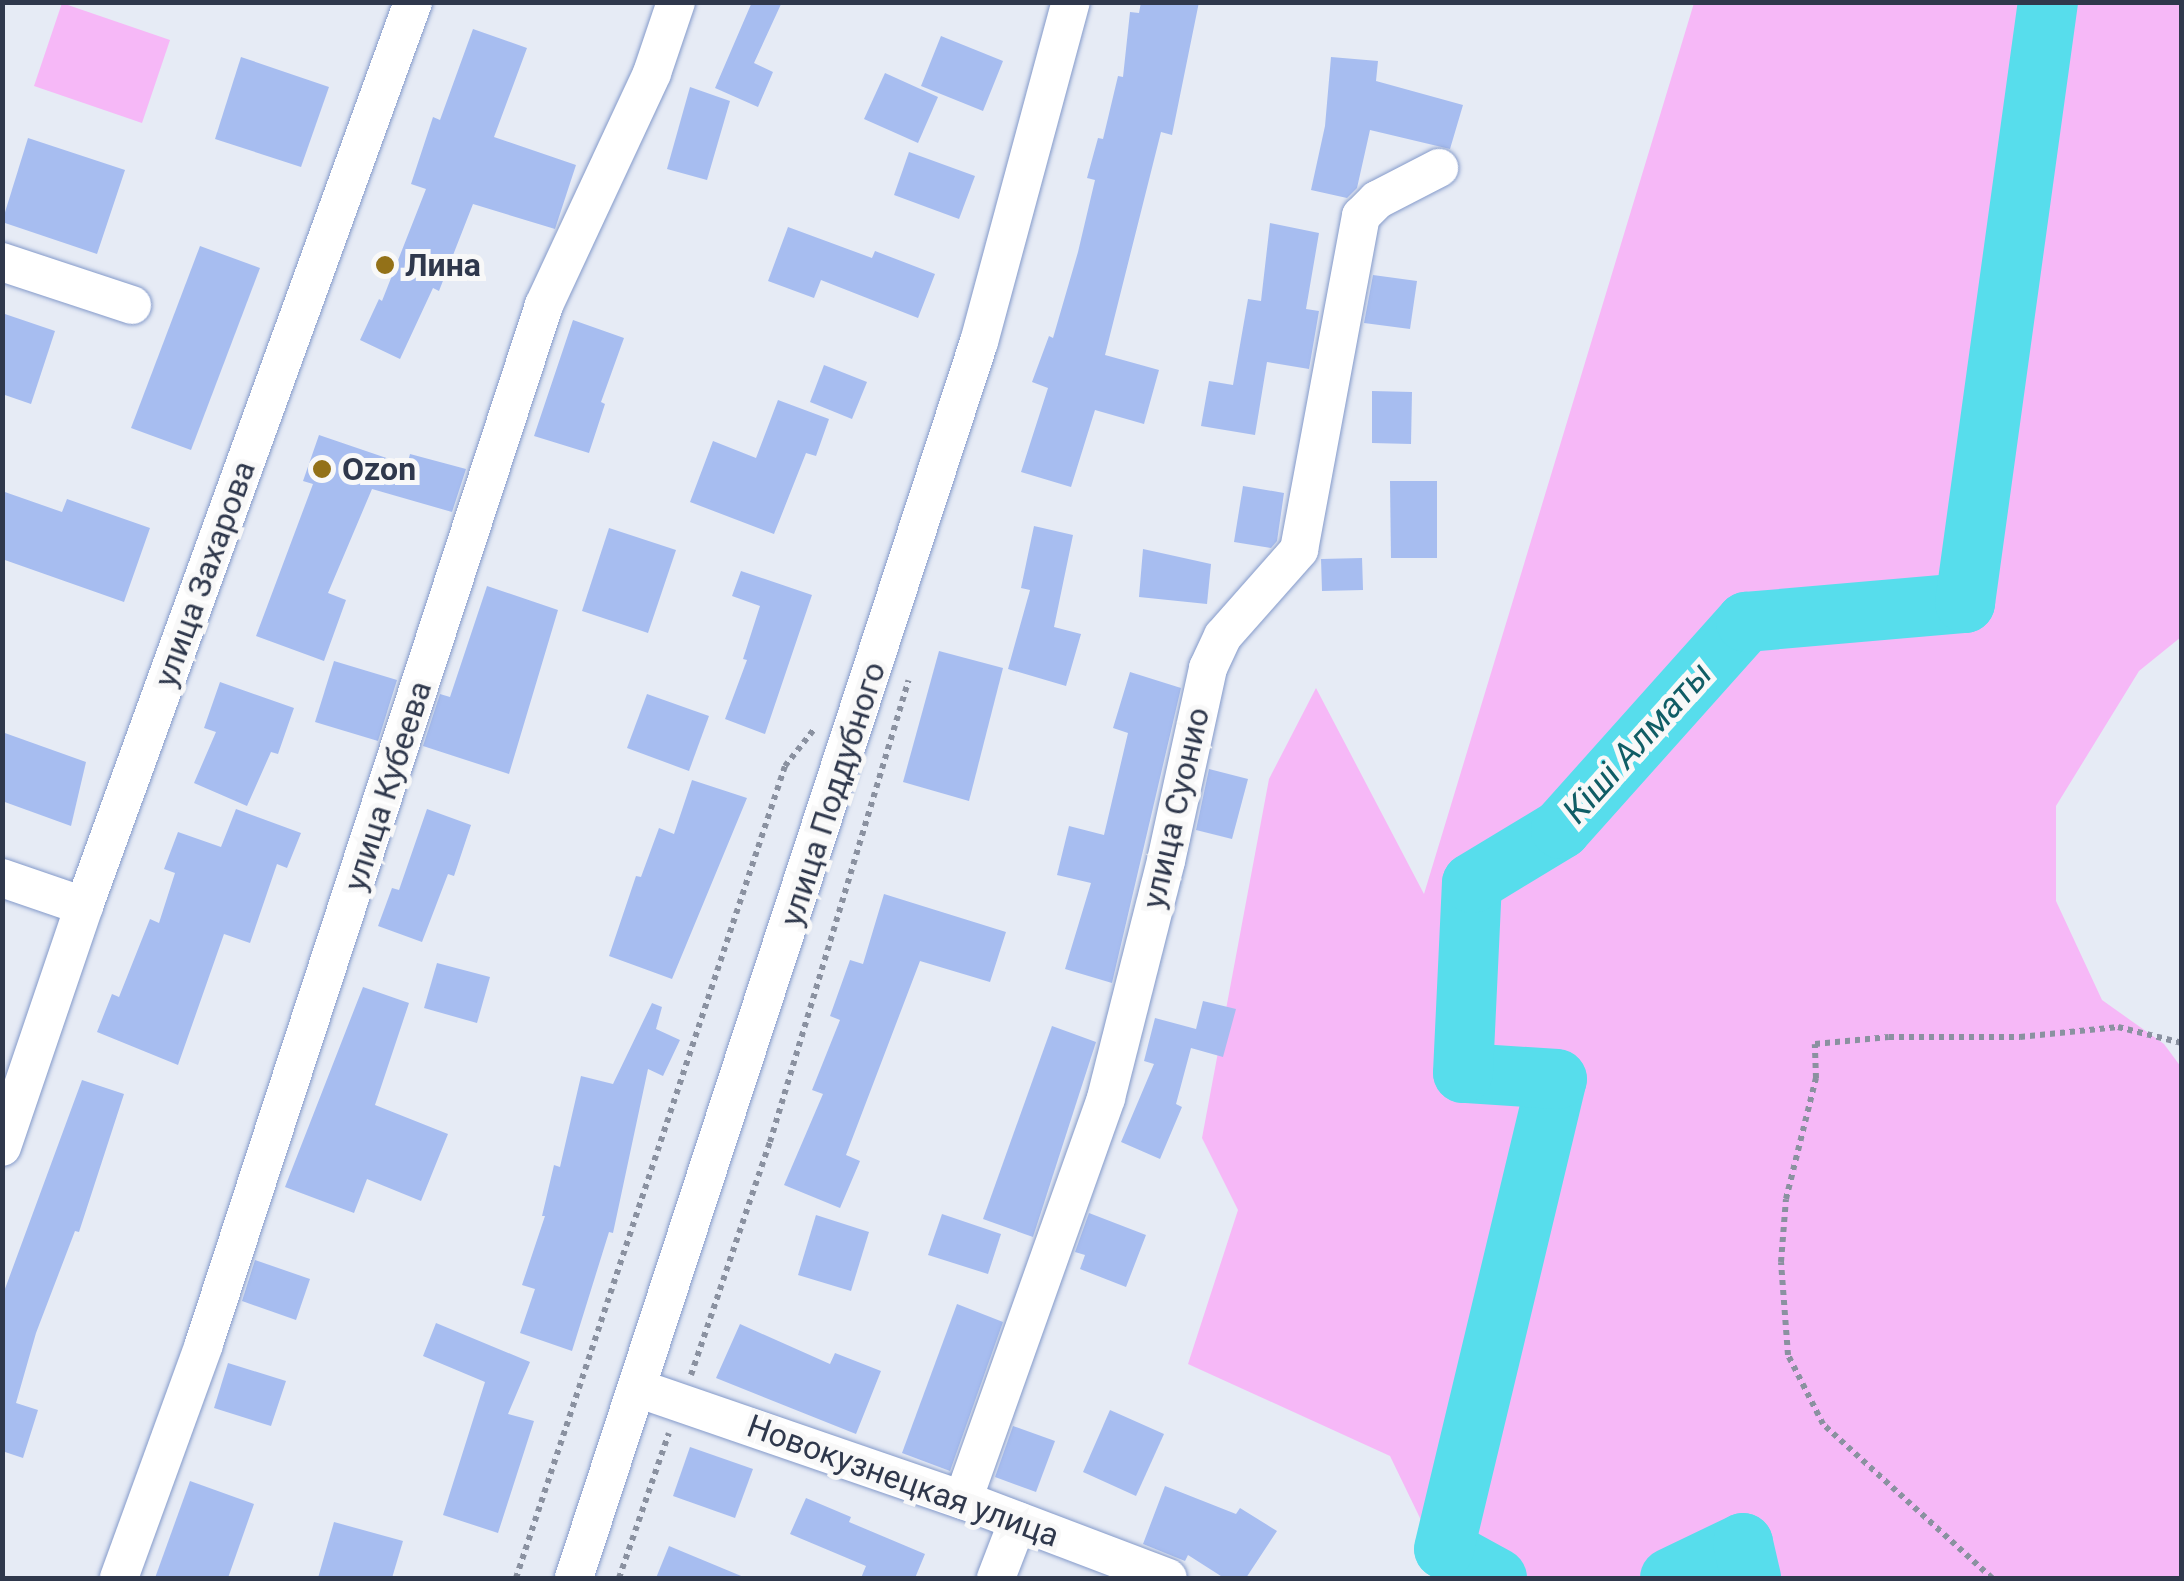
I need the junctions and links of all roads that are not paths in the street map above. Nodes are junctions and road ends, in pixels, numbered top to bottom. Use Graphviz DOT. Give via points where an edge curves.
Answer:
graph roads {
  1 [pos="413,2"];
  2 [pos="676,2"];
  3 [pos="1071,2"];
  4 [pos="1439,168"];
  5 [pos="2,262"];
  6 [pos="132,305"];
  7 [pos="2,878"];
  8 [pos="84,906"];
  9 [pos="2,1147"];
  10 [pos="637,1388"];
  11 [pos="962,1500"];
  12 [pos="1018,1522"];
  13 [pos="120,1578"];
  14 [pos="574,1578"];
  15 [pos="996,1578"];
  16 [pos="1168,1578"];
  1 -- 8 [label="street, улица Захарова"];
  2 -- 13 [label="street, улица Кубеева" via="652,73 544,305 222,1290"];
  3 -- 10 [label="street, улица Поддубного" via="978,342"];
  4 -- 11 [label="street, улица Суонио" via="1377,200 1361,216 1298,550 1223,636 1208,668 1106,1098"];
  5 -- 6 [label="street"];
  7 -- 8 [label="street"];
  8 -- 9 [label="street, улица Захарова"];
  10 -- 11 [label="street, Новокузнецкая улица"];
  10 -- 14 [label="street, улица Поддубного"];
  11 -- 12 [label="street, Новокузнецкая улица"];
  12 -- 15 [label="street"];
  12 -- 16 [label="street, Новокузнецкая улица"];
}
